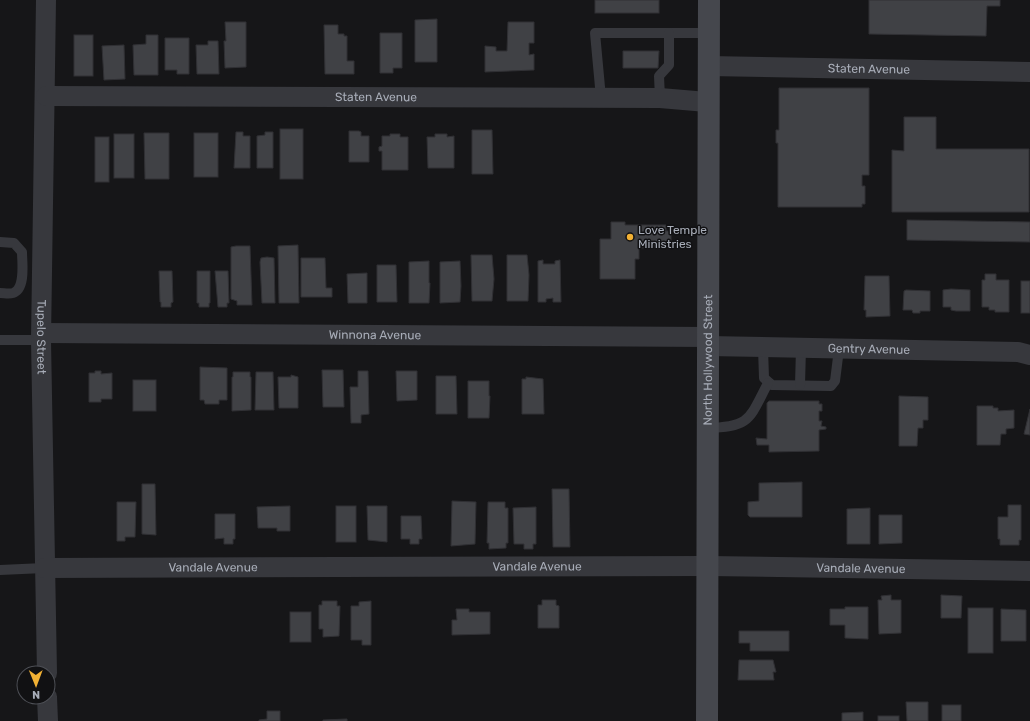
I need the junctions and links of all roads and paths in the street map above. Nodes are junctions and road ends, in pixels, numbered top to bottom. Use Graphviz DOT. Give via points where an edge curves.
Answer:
graph roads {
  1 [pos="46,0"];
  2 [pos="708,0"];
  3 [pos="669,33"];
  4 [pos="708,33"];
  5 [pos="708,66"];
  6 [pos="1030,72"];
  7 [pos="46,96"];
  8 [pos="601,98"];
  9 [pos="660,98"];
  10 [pos="707,102"];
  11 [pos="0,242"];
  12 [pos="0,293"];
  13 [pos="41,337"];
  14 [pos="0,340"];
  15 [pos="708,342"];
  16 [pos="763,348"];
  17 [pos="801,348"];
  18 [pos="839,349"];
  19 [pos="1030,355"];
  20 [pos="768,383"];
  21 [pos="800,385"];
  22 [pos="707,428"];
  23 [pos="708,566"];
  24 [pos="44,568"];
  25 [pos="0,570"];
  26 [pos="1030,571"];
  27 [pos="47,665"];
  28 [pos="47,705"];
  29 [pos="48,721"];
  30 [pos="706,721"];
  1 -- 7 [label="street, Tupelo Street"];
  2 -- 4 [label="main road, North Hollywood Street"];
  3 -- 4 [label="lane"];
  3 -- 8 [label="lane" via="595,33"];
  3 -- 9 [label="lane" via="669,65 659,76"];
  4 -- 5 [label="main road, North Hollywood Street"];
  5 -- 6 [label="street, Staten Avenue"];
  5 -- 10 [label="main road, North Hollywood Street"];
  7 -- 8 [label="street, Staten Avenue"];
  7 -- 13 [label="street, Tupelo Street"];
  8 -- 9 [label="street, Staten Avenue"];
  9 -- 10 [label="street, Staten Avenue"];
  10 -- 15 [label="main road, North Hollywood Street"];
  11 -- 12 [label="lane" via="14,243 22,252 19,290 13,293"];
  13 -- 14 [label="lane"];
  13 -- 15 [label="street, Winnona Avenue"];
  13 -- 24 [label="street, Tupelo Street"];
  15 -- 16 [label="street, Gentry Avenue"];
  15 -- 22 [label="main road, North Hollywood Street"];
  16 -- 17 [label="street, Gentry Avenue"];
  16 -- 20 [label="lane" via="764,378"];
  17 -- 18 [label="street, Gentry Avenue"];
  17 -- 21 [label="lane"];
  18 -- 19 [label="street, Gentry Avenue" via="1018,352"];
  18 -- 21 [label="lane" via="835,381 831,386"];
  20 -- 21 [label="lane"];
  20 -- 22 [label="lane" via="748,419 724,428"];
  22 -- 23 [label="main road, North Hollywood Street"];
  23 -- 24 [label="street, Vandale Avenue"];
  23 -- 26 [label="street, Vandale Avenue"];
  23 -- 30 [label="main road, North Hollywood Street"];
  24 -- 25 [label="lane"];
  24 -- 27 [label="street, Tupelo Street"];
  28 -- 29 [label="street"];
}
